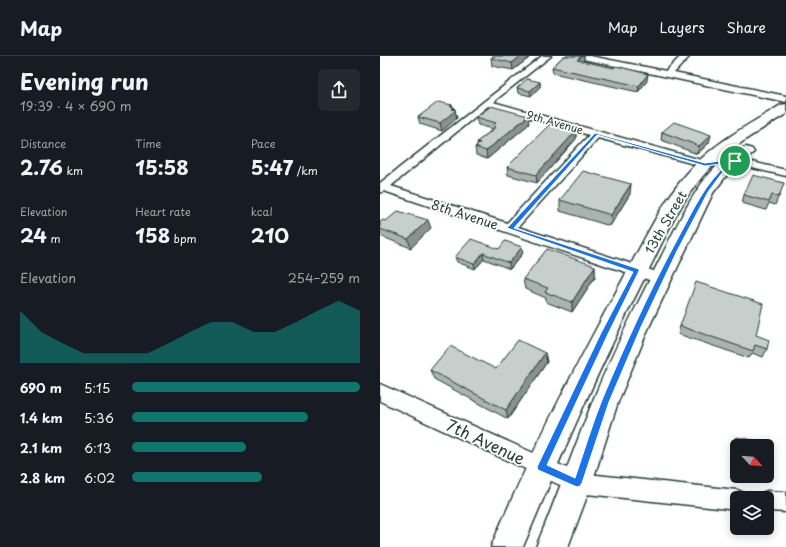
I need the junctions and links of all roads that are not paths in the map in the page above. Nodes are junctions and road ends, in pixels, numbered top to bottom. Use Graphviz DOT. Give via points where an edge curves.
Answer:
graph roads {
  1 [pos="547,56"];
  2 [pos="578,56"];
  3 [pos="686,56"];
  4 [pos="668,74"];
  5 [pos="786,99"];
  6 [pos="486,103"];
  7 [pos="786,108"];
  8 [pos="786,125"];
  9 [pos="596,134"];
  10 [pos="735,161"];
  11 [pos="705,164"];
  12 [pos="786,173"];
  13 [pos="382,188"];
  14 [pos="510,228"];
  15 [pos="636,271"];
  16 [pos="661,279"];
  17 [pos="380,392"];
  18 [pos="541,467"];
  19 [pos="577,483"];
  20 [pos="730,500"];
  21 [pos="774,501"];
  22 [pos="786,502"];
  23 [pos="508,547"];
  24 [pos="552,547"];
  1 -- 6 [label="street"];
  2 -- 4 [label="street"];
  3 -- 4 [label="street"];
  4 -- 5 [label="street"];
  6 -- 9 [label="street, 9th Avenue"];
  6 -- 13 [label="street"];
  7 -- 11 [label="main road, 13th Street"];
  8 -- 10 [label="main road, 13th Street"];
  9 -- 11 [label="street, 9th Avenue"];
  9 -- 14 [label="street"];
  10 -- 11 [label="street, 9th Avenue"];
  10 -- 12 [label="street, 9th Avenue"];
  10 -- 16 [label="main road, 13th Street" via="720,172 705,192"];
  11 -- 15 [label="main road, 13th Street" via="673,206"];
  13 -- 14 [label="street, 8th Avenue"];
  14 -- 15 [label="street, 8th Avenue"];
  15 -- 16 [label="street, 8th Avenue"];
  15 -- 18 [label="main road, 13th Street"];
  16 -- 19 [label="main road, 13th Street" via="606,402"];
  17 -- 18 [label="street, 7th Avenue"];
  18 -- 19 [label="street, 7th Avenue"];
  18 -- 23 [label="main road, 13th Street"];
  19 -- 20 [label="street, 7th Avenue"];
  19 -- 24 [label="main road, 13th Street"];
  21 -- 22 [label="street"];
}
